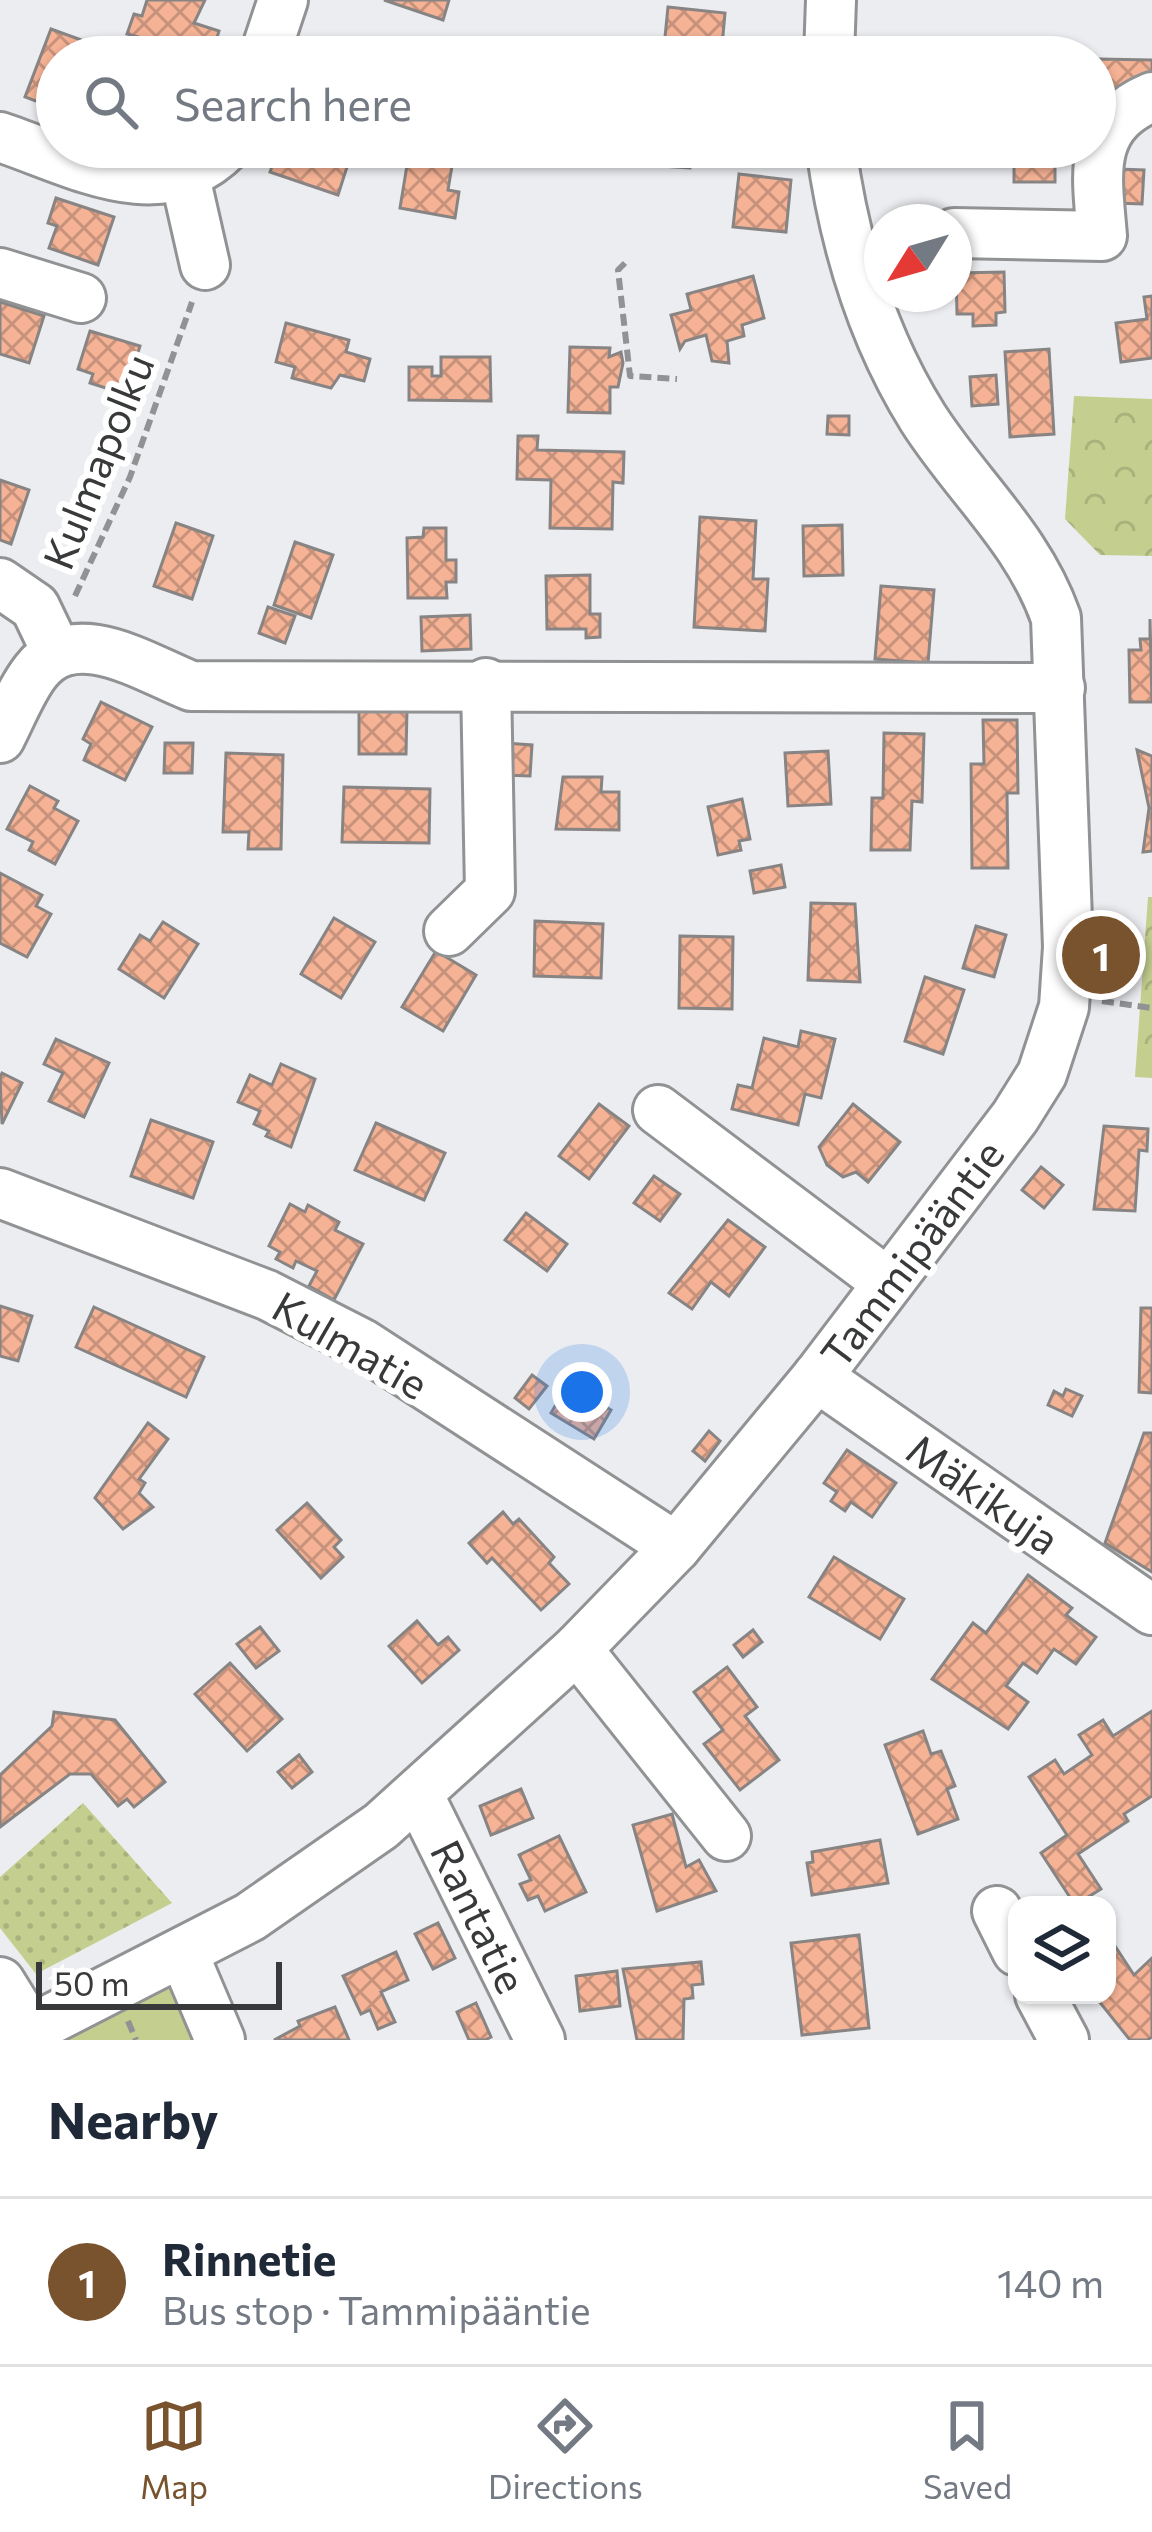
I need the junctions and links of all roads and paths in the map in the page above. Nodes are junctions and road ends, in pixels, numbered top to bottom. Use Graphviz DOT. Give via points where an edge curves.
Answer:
graph roads {
  1 [pos="283,0"];
  2 [pos="831,0"];
  3 [pos="271,36"];
  4 [pos="830,36"];
  5 [pos="1152,98"];
  6 [pos="1116,117"];
  7 [pos="0,137"];
  8 [pos="36,148"];
  9 [pos="101,168"];
  10 [pos="197,168"];
  11 [pos="839,168"];
  12 [pos="1099,168"];
  13 [pos="185,177"];
  14 [pos="864,233"];
  15 [pos="972,233"];
  16 [pos="625,263"];
  17 [pos="0,273"];
  18 [pos="200,278"];
  19 [pos="81,298"];
  20 [pos="870,312"];
  21 [pos="677,379"];
  22 [pos="0,583"];
  23 [pos="57,653"];
  24 [pos="486,683"];
  25 [pos="1060,688"];
  26 [pos="0,738"];
  27 [pos="448,931"];
  28 [pos="1099,1001"];
  29 [pos="1152,1008"];
  30 [pos="658,1110"];
  31 [pos="0,1193"];
  32 [pos="888,1283"];
  33 [pos="817,1377"];
  34 [pos="676,1547"];
  35 [pos="1152,1610"];
  36 [pos="577,1649"];
  37 [pos="418,1794"];
  38 [pos="725,1835"];
  39 [pos="183,1953"];
  40 [pos="0,1982"];
  41 [pos="1045,2004"];
  42 [pos="26,2036"];
  43 [pos="220,2040"];
  44 [pos="540,2040"];
  45 [pos="1064,2040"];
  1 -- 3 [label="street"];
  2 -- 4 [label="street"];
  5 -- 6 [label="street"];
  7 -- 8 [label="street"];
  9 -- 13 [label="street" via="143,181"];
  10 -- 13 [label="street"];
  11 -- 14 [label="street, Tammipääntie"];
  12 -- 15 [label="street" via="1102,236"];
  13 -- 18 [label="street"];
  16 -- 21 [label="path" via="618,304 630,376"];
  17 -- 19 [label="street"];
  18 -- 23 [label="path, Kulmapolku" via="130,477 58,626"];
  20 -- 25 [label="street, Tammipääntie" via="923,418 1042,578 1056,617"];
  22 -- 23 [label="street" via="35,607"];
  23 -- 24 [label="street" via="94,648 191,686"];
  23 -- 26 [label="street" via="36,671"];
  24 -- 25 [label="street"];
  24 -- 27 [label="street" via="490,891"];
  25 -- 32 [label="street, Tammipääntie" via="1068,946 1055,1036 1015,1117"];
  28 -- 29 [label="path"];
  30 -- 32 [label="street"];
  31 -- 34 [label="street, Kulmatie" via="266,1295 361,1343"];
  32 -- 33 [label="street, Tammipääntie"];
  33 -- 34 [label="street, Tammipääntie"];
  33 -- 35 [label="street, Mäkikuja"];
  34 -- 36 [label="street, Tammipääntie"];
  36 -- 37 [label="street, Tammipääntie"];
  36 -- 38 [label="street"];
  37 -- 39 [label="street, Tammipääntie" via="250,1916"];
  37 -- 44 [label="street, Rantatie"];
  39 -- 42 [label="street, Tammipääntie"];
  39 -- 43 [label="street"];
  40 -- 42 [label="street"];
  41 -- 45 [label="street"];
}
